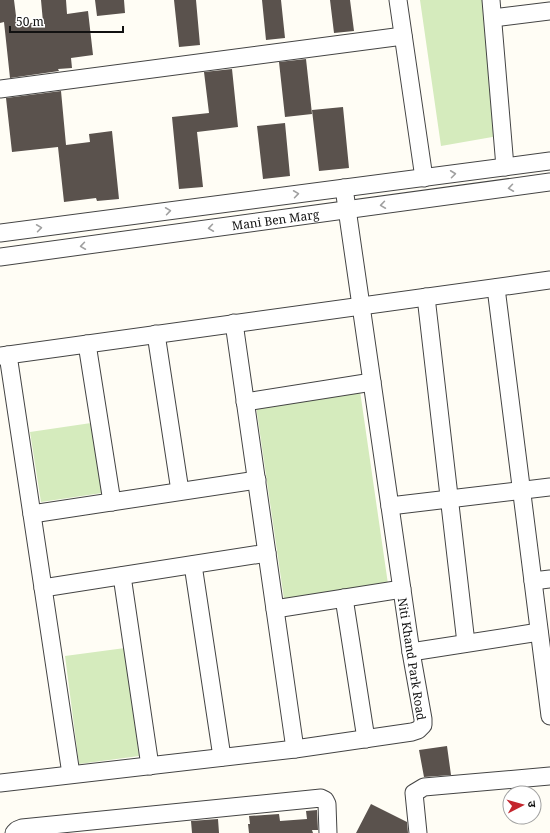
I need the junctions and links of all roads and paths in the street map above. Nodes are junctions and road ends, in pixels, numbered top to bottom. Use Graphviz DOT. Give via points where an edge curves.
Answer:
graph roads {
  1 [pos="398,0"];
  2 [pos="491,0"];
  3 [pos="550,11"];
  4 [pos="492,18"];
  5 [pos="403,36"];
  6 [pos="0,89"];
  7 [pos="550,161"];
  8 [pos="505,167"];
  9 [pos="424,178"];
  10 [pos="550,182"];
  11 [pos="344,188"];
  12 [pos="347,210"];
  13 [pos="0,233"];
  14 [pos="0,257"];
  15 [pos="550,280"];
  16 [pos="496,288"];
  17 [pos="426,297"];
  18 [pos="361,306"];
  19 [pos="234,324"];
  20 [pos="156,334"];
  21 [pos="87,344"];
  22 [pos="4,355"];
  23 [pos="372,382"];
  24 [pos="245,402"];
  25 [pos="257,480"];
  26 [pos="550,487"];
  27 [pos="522,490"];
  28 [pos="180,491"];
  29 [pos="449,499"];
  30 [pos="112,502"];
  31 [pos="390,506"];
  32 [pos="32,514"];
  33 [pos="267,553"];
  34 [pos="193,565"];
  35 [pos="122,576"];
  36 [pos="550,579"];
  37 [pos="533,581"];
  38 [pos="43,588"];
  39 [pos="402,589"];
  40 [pos="344,598"];
  41 [pos="275,609"];
  42 [pos="539,632"];
  43 [pos="466,643"];
  44 [pos="411,652"];
  45 [pos="546,658"];
  46 [pos="550,716"];
  47 [pos="366,739"];
  48 [pos="295,749"];
  49 [pos="222,758"];
  50 [pos="150,766"];
  51 [pos="71,774"];
  52 [pos="550,776"];
  53 [pos="0,783"];
  54 [pos="91,827"];
  55 [pos="14,833"];
  56 [pos="328,833"];
  57 [pos="418,833"];
  1 -- 5 [label="street"];
  2 -- 4 [label="street"];
  3 -- 4 [label="street"];
  4 -- 8 [label="street"];
  5 -- 6 [label="street"];
  5 -- 9 [label="street"];
  7 -- 8 [label="street, Mani Ben Marg"];
  9 -- 8 [label="street, Mani Ben Marg, one-way"];
  9 -- 11 [label="street, Mani Ben Marg"];
  10 -- 12 [label="street, Mani Ben Marg, one-way"];
  11 -- 12 [label="street, Niti Khand Park Road"];
  13 -- 11 [label="street, Mani Ben Marg, one-way"];
  12 -- 14 [label="street, Mani Ben Marg, one-way"];
  12 -- 18 [label="street, Niti Khand Park Road"];
  15 -- 16 [label="street"];
  16 -- 17 [label="street"];
  16 -- 27 [label="street"];
  17 -- 18 [label="street"];
  17 -- 29 [label="street"];
  18 -- 19 [label="street"];
  18 -- 23 [label="street, Niti Khand Park Road"];
  19 -- 20 [label="street"];
  19 -- 24 [label="street"];
  20 -- 21 [label="street"];
  20 -- 28 [label="street"];
  21 -- 22 [label="street"];
  21 -- 30 [label="street"];
  22 -- 32 [label="street"];
  23 -- 24 [label="street"];
  23 -- 31 [label="street, Niti Khand Park Road"];
  24 -- 25 [label="street"];
  25 -- 28 [label="street"];
  25 -- 33 [label="street"];
  26 -- 27 [label="street"];
  27 -- 29 [label="street"];
  27 -- 37 [label="street"];
  28 -- 30 [label="street"];
  29 -- 31 [label="street"];
  29 -- 43 [label="street"];
  30 -- 32 [label="street"];
  31 -- 39 [label="street, Niti Khand Park Road"];
  32 -- 38 [label="street"];
  33 -- 34 [label="street"];
  33 -- 41 [label="street"];
  34 -- 35 [label="street"];
  34 -- 49 [label="street"];
  35 -- 38 [label="street"];
  35 -- 50 [label="street"];
  36 -- 37 [label="street"];
  37 -- 42 [label="street"];
  38 -- 51 [label="street"];
  39 -- 40 [label="street"];
  39 -- 44 [label="street, Niti Khand Park Road"];
  40 -- 41 [label="street"];
  40 -- 47 [label="street"];
  41 -- 48 [label="street"];
  42 -- 43 [label="street"];
  42 -- 45 [label="street"];
  43 -- 44 [label="street"];
  44 -- 47 [label="street, Niti Khand Park Road" via="423,725 412,732"];
  45 -- 46 [label="street"];
  47 -- 48 [label="street, Niti Khand Park Road"];
  48 -- 49 [label="street, Niti Khand Park Road"];
  49 -- 50 [label="street, Niti Khand Park Road"];
  50 -- 51 [label="street, Niti Khand Park Road"];
  51 -- 53 [label="street, Niti Khand Park Road"];
  52 -- 57 [label="street" via="424,787 414,793"];
  54 -- 55 [label="street" via="22,828"];
  54 -- 56 [label="street" via="321,798 327,804"];
}
